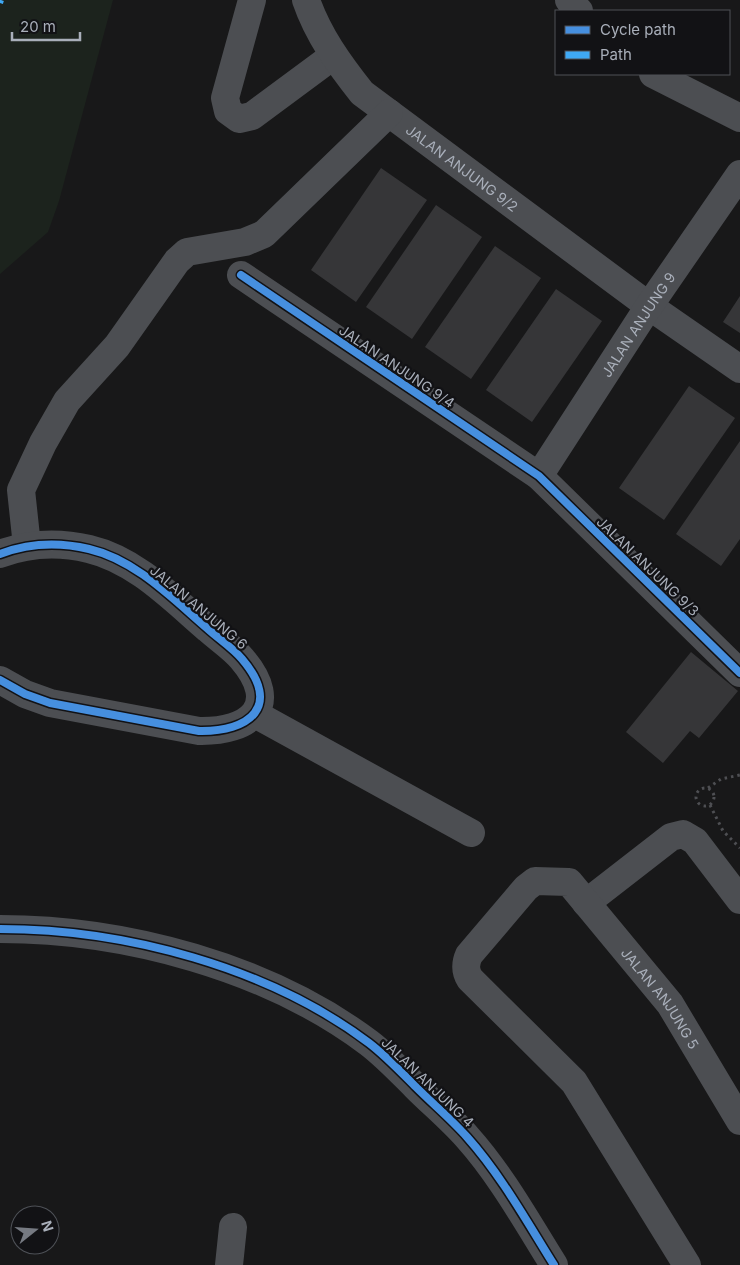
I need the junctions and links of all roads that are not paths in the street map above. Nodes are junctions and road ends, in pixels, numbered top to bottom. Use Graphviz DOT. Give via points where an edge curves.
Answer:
graph roads {
  1 [pos="252,0"];
  2 [pos="306,0"];
  3 [pos="569,0"];
  4 [pos="578,10"];
  5 [pos="333,56"];
  6 [pos="655,75"];
  7 [pos="389,113"];
  8 [pos="740,118"];
  9 [pos="740,174"];
  10 [pos="241,275"];
  11 [pos="649,306"];
  12 [pos="740,369"];
  13 [pos="539,476"];
  14 [pos="26,546"];
  15 [pos="0,554"];
  16 [pos="740,673"];
  17 [pos="0,680"];
  18 [pos="255,714"];
  19 [pos="471,833"];
  20 [pos="740,900"];
  21 [pos="586,903"];
  22 [pos="0,929"];
  23 [pos="740,1121"];
  24 [pos="233,1227"];
  25 [pos="229,1265"];
  26 [pos="554,1265"];
  27 [pos="687,1265"];
  1 -- 5 [label="street" via="225,98 228,111 238,119 252,116"];
  2 -- 5 [label="street, JALAN ANJUNG 9/2"];
  3 -- 4 [label="street"];
  5 -- 7 [label="street, JALAN ANJUNG 9/2" via="362,93"];
  6 -- 8 [label="street"];
  7 -- 11 [label="street, JALAN ANJUNG 9/2"];
  7 -- 14 [label="street" via="264,234 245,242 206,247 182,255 117,346 67,401 43,443 21,490"];
  9 -- 11 [label="street, JALAN ANJUNG 9"];
  10 -- 13 [label="street, JALAN ANJUNG 9/4"];
  11 -- 12 [label="street, JALAN ANJUNG 9/2"];
  11 -- 13 [label="street, JALAN ANJUNG 9"];
  13 -- 16 [label="street, JALAN ANJUNG 9/3"];
  14 -- 15 [label="street, JALAN ANJUNG 6"];
  14 -- 18 [label="street, JALAN ANJUNG 6" via="58,544 91,549 152,581 242,659 260,696"];
  17 -- 18 [label="street" via="50,703 199,731 221,732 242,725"];
  18 -- 19 [label="street"];
  20 -- 21 [label="street" via="695,841 683,834 671,837"];
  21 -- 23 [label="street, JALAN ANJUNG 5" via="670,1004"];
  21 -- 27 [label="street, JALAN ANJUNG 5" via="569,882 535,881 469,955 467,973 574,1082"];
  22 -- 26 [label="street, JALAN ANJUNG 4" via="112,937 175,953 260,980 321,1012 370,1043 468,1137"];
  24 -- 25 [label="street"];
}
